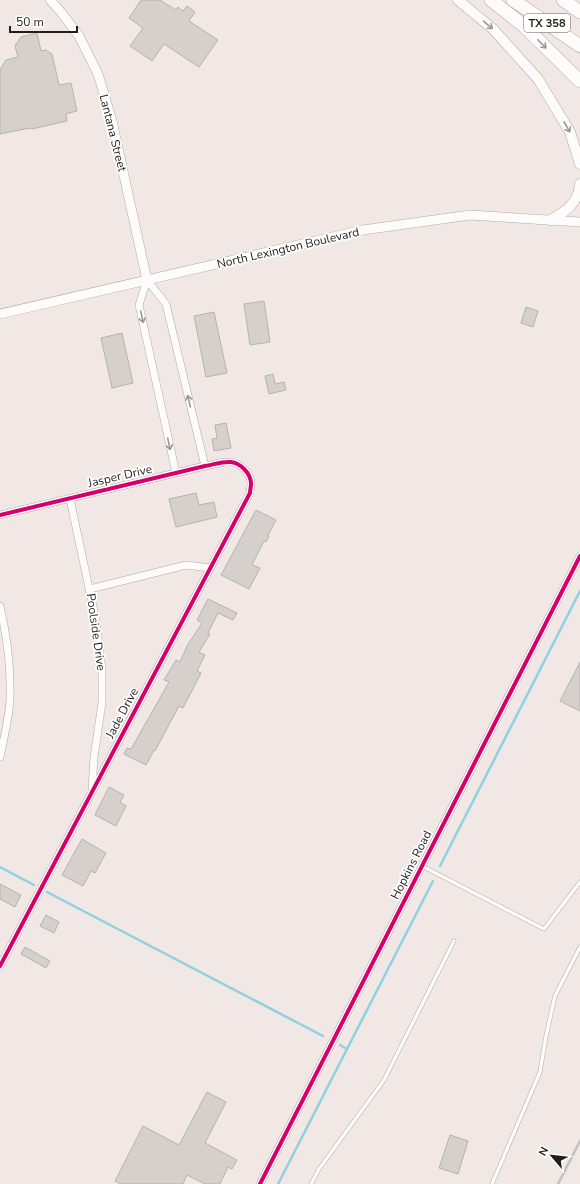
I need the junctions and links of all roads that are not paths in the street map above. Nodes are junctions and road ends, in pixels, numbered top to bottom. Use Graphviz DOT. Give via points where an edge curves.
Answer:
graph roads {
  1 [pos="50,0"];
  2 [pos="458,0"];
  3 [pos="491,0"];
  4 [pos="513,0"];
  5 [pos="563,0"];
  6 [pos="580,12"];
  7 [pos="580,46"];
  8 [pos="580,81"];
  9 [pos="580,164"];
  10 [pos="580,184"];
  11 [pos="550,220"];
  12 [pos="580,222"];
  13 [pos="147,280"];
  14 [pos="0,314"];
  15 [pos="205,466"];
  16 [pos="244,468"];
  17 [pos="176,473"];
  18 [pos="70,499"];
  19 [pos="0,515"];
  20 [pos="580,556"];
  21 [pos="210,568"];
  22 [pos="90,589"];
  23 [pos="0,606"];
  24 [pos="0,757"];
  25 [pos="92,791"];
  26 [pos="422,866"];
  27 [pos="580,882"];
  28 [pos="454,941"];
  29 [pos="580,947"];
  30 [pos="0,966"];
  31 [pos="260,1184"];
  32 [pos="311,1184"];
  33 [pos="492,1184"];
  1 -- 13 [label="street, Lantana Street" via="80,36 98,74 112,121"];
  2 -- 9 [label="main road, one-way" via="493,29 538,78 570,132"];
  3 -- 8 [label="highway, one-way" via="524,26"];
  4 -- 7 [label="highway, TX 358"];
  5 -- 6 [label="highway, TX 358"];
  10 -- 11 [label="main road" via="580,190 568,209"];
  11 -- 12 [label="street, North Lexington Boulevard"];
  11 -- 13 [label="street, North Lexington Boulevard" via="470,215 363,230"];
  13 -- 14 [label="street, North Lexington Boulevard"];
  15 -- 13 [label="street, Lantana Street, one-way" via="166,304"];
  13 -- 17 [label="street, one-way" via="139,305"];
  15 -- 16 [label="street, Jasper Drive" via="229,462"];
  15 -- 17 [label="street, Jasper Drive"];
  16 -- 21 [label="street, Jade Drive" via="251,483 250,493"];
  17 -- 18 [label="street, Jasper Drive"];
  18 -- 19 [label="street, Jasper Drive"];
  18 -- 22 [label="street, Poolside Drive"];
  20 -- 26 [label="street, Hopkins Road"];
  21 -- 22 [label="street" via="186,565"];
  21 -- 25 [label="street, Jade Drive"];
  22 -- 25 [label="street, Poolside Drive" via="102,669 102,703"];
  23 -- 24 [label="street" via="10,663 10,700"];
  25 -- 30 [label="street, Jade Drive"];
  26 -- 27 [label="lane" via="544,929"];
  26 -- 31 [label="street, Hopkins Road"];
  28 -- 32 [label="lane" via="384,1080 319,1169"];
  29 -- 33 [label="lane" via="555,996 540,1072"];
}
